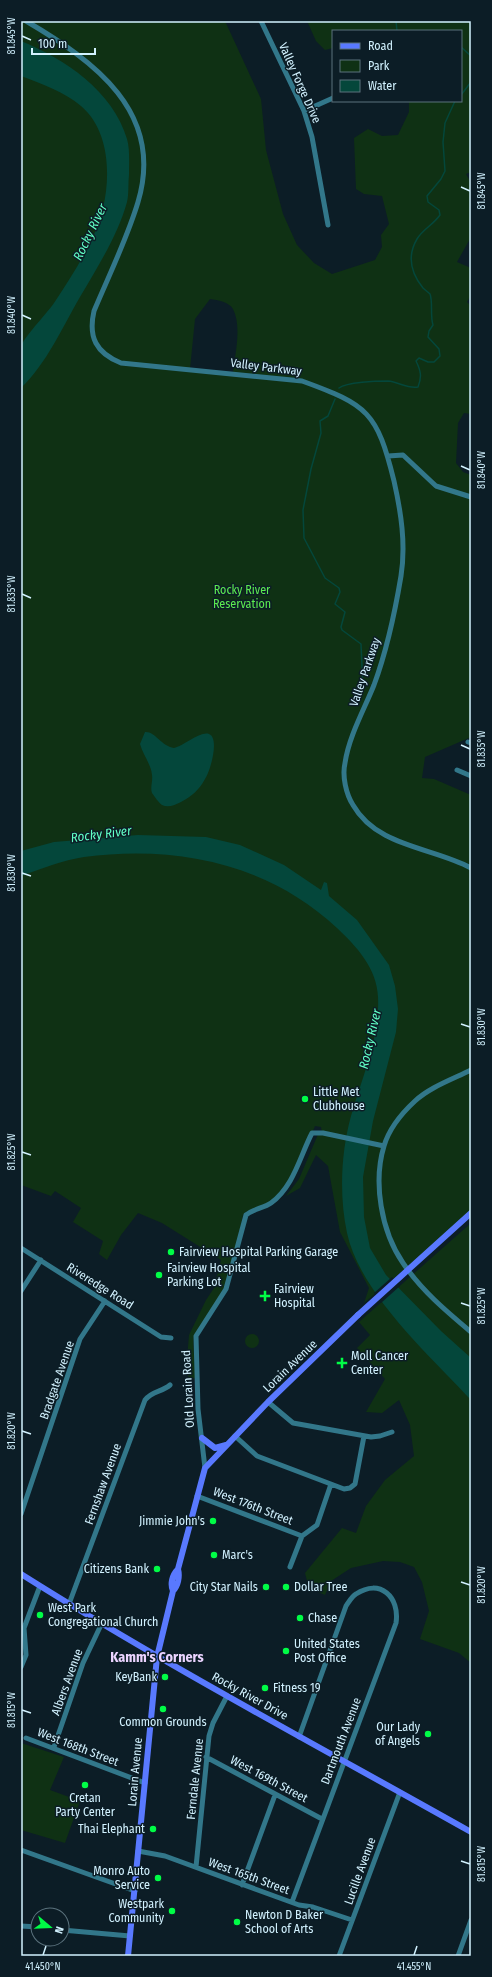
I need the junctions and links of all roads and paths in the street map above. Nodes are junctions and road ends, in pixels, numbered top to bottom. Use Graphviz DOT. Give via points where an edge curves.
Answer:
graph roads {
  1 [pos="26,21"];
  2 [pos="261,21"];
  3 [pos="332,98"];
  4 [pos="304,112"];
  5 [pos="328,225"];
  6 [pos="388,456"];
  7 [pos="471,497"];
  8 [pos="457,770"];
  9 [pos="471,776"];
  10 [pos="471,868"];
  11 [pos="471,1070"];
  12 [pos="384,1146"];
  13 [pos="471,1213"];
  14 [pos="21,1248"];
  15 [pos="41,1260"];
  16 [pos="21,1291"];
  17 [pos="105,1301"];
  18 [pos="471,1332"];
  19 [pos="171,1338"];
  20 [pos="170,1385"];
  21 [pos="268,1402"];
  22 [pos="392,1432"];
  23 [pos="235,1436"];
  24 [pos="364,1436"];
  25 [pos="202,1438"];
  26 [pos="227,1444"];
  27 [pos="205,1468"];
  28 [pos="331,1484"];
  29 [pos="197,1496"];
  30 [pos="21,1514"];
  31 [pos="302,1536"];
  32 [pos="290,1567"];
  33 [pos="21,1574"];
  34 [pos="40,1586"];
  35 [pos="69,1604"];
  36 [pos="101,1625"];
  37 [pos="157,1657"];
  38 [pos="21,1667"];
  39 [pos="227,1696"];
  40 [pos="299,1737"];
  41 [pos="26,1738"];
  42 [pos="54,1747"];
  43 [pos="206,1757"];
  44 [pos="344,1761"];
  45 [pos="145,1783"];
  46 [pos="400,1792"];
  47 [pos="275,1795"];
  48 [pos="322,1819"];
  49 [pos="471,1832"];
  50 [pos="21,1850"];
  51 [pos="138,1851"];
  52 [pos="196,1867"];
  53 [pos="242,1885"];
  54 [pos="135,1890"];
  55 [pos="292,1902"];
  56 [pos="352,1920"];
  57 [pos="471,1920"];
  58 [pos="70,1931"];
  59 [pos="130,1936"];
  60 [pos="128,1956"];
  61 [pos="339,1956"];
  62 [pos="458,1956"];
  1 -- 6 [label="street, Valley Parkway" via="95,67 121,95 138,128 143,167 138,201 94,311 91,325 100,351 109,358 121,362 275,377 302,381 330,391 356,403 366,412 377,427"];
  2 -- 4 [label="street, Valley Forge Drive"];
  3 -- 4 [label="street"];
  4 -- 5 [label="street, Valley Forge Drive" via="312,137"];
  6 -- 7 [label="street" via="403,455 436,486"];
  6 -- 10 [label="street, Valley Parkway" via="401,517 402,574 384,653 348,750 344,777 353,804 372,827 390,838"];
  8 -- 9 [label="street"];
  11 -- 12 [label="street" via="416,1100 399,1118"];
  12 -- 18 [label="street" via="381,1199 386,1227 394,1246 418,1283"];
  12 -- 25 [label="street, Old Lorain Road" via="312,1133 294,1175 284,1190 271,1203 246,1215 226,1289 196,1336 198,1409"];
  13 -- 21 [label="main road, Lorain Avenue, bridge" via="358,1315"];
  14 -- 15 [label="street, Riveredge Road"];
  15 -- 16 [label="street"];
  15 -- 17 [label="street, Riveredge Road"];
  17 -- 19 [label="street, Riveredge Road" via="161,1337"];
  17 -- 30 [label="street, Bradgate Avenue" via="80,1339"];
  20 -- 35 [label="street, Fernshaw Avenue" via="149,1395 145,1400"];
  21 -- 23 [label="main road, Lorain Avenue"];
  21 -- 24 [label="street" via="293,1424"];
  22 -- 24 [label="street" via="380,1436"];
  23 -- 26 [label="main road, Lorain Avenue"];
  23 -- 28 [label="street" via="257,1456"];
  24 -- 28 [label="street" via="355,1484 344,1489"];
  25 -- 26 [label="main road" via="215,1448"];
  25 -- 27 [label="street, Old Lorain Road"];
  26 -- 27 [label="main road, Lorain Avenue"];
  27 -- 29 [label="main road, Lorain Avenue"];
  28 -- 31 [label="street" via="317,1525"];
  29 -- 31 [label="street, West 176th Street"];
  29 -- 37 [label="main road, Lorain Avenue" via="178,1569 179,1577 173,1591"];
  31 -- 32 [label="street"];
  33 -- 34 [label="main road, Rocky River Drive"];
  34 -- 35 [label="main road, Rocky River Drive"];
  34 -- 38 [label="street" via="24,1628 26,1655"];
  35 -- 36 [label="main road, Rocky River Drive"];
  36 -- 37 [label="main road, Rocky River Drive"];
  36 -- 42 [label="street, Albers Avenue" via="83,1664"];
  37 -- 39 [label="main road, Rocky River Drive"];
  37 -- 45 [label="main road, Lorain Avenue"];
  39 -- 40 [label="main road, Rocky River Drive"];
  39 -- 43 [label="street, Ferndale Avenue" via="213,1724"];
  40 -- 44 [label="main road, Rocky River Drive"];
  40 -- 44 [label="street, Dartmouth Avenue" via="346,1606 354,1594 366,1589 376,1588 384,1591 396,1604 398,1614"];
  41 -- 42 [label="street, West 168th Street"];
  42 -- 45 [label="street, West 168th Street"];
  43 -- 47 [label="street, West 169th Street"];
  43 -- 52 [label="street, Ferndale Avenue"];
  44 -- 46 [label="main road, Rocky River Drive"];
  44 -- 48 [label="street, Dartmouth Avenue"];
  45 -- 51 [label="main road, Lorain Avenue"];
  46 -- 49 [label="main road, Rocky River Drive"];
  46 -- 56 [label="street, Lucille Avenue"];
  47 -- 48 [label="street, West 169th Street"];
  47 -- 53 [label="street"];
  48 -- 55 [label="street, Dartmouth Avenue"];
  50 -- 54 [label="street"];
  51 -- 52 [label="street, West 165th Street" via="162,1855"];
  51 -- 54 [label="main road, Lorain Avenue"];
  52 -- 53 [label="street, West 165th Street"];
  53 -- 55 [label="street, West 165th Street"];
  54 -- 59 [label="main road, Lorain Avenue"];
  55 -- 56 [label="street, West 165th Street" via="313,1906"];
  56 -- 61 [label="street, Lucille Avenue"];
  57 -- 62 [label="street"];
  58 -- 59 [label="street"];
  59 -- 60 [label="main road, Lorain Avenue"];
}
